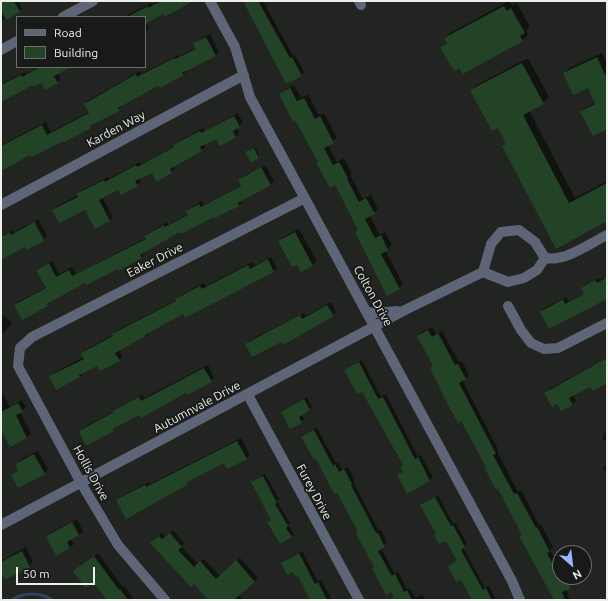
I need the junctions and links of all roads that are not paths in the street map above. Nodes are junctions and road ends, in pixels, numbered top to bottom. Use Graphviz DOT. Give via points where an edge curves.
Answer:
graph roads {
  1 [pos="93,1"];
  2 [pos="210,1"];
  3 [pos="65,16"];
  4 [pos="16,42"];
  5 [pos="1,50"];
  6 [pos="244,75"];
  7 [pos="305,198"];
  8 [pos="1,205"];
  9 [pos="607,235"];
  10 [pos="545,258"];
  11 [pos="483,272"];
  12 [pos="508,306"];
  13 [pos="405,310"];
  14 [pos="367,312"];
  15 [pos="607,323"];
  16 [pos="374,326"];
  17 [pos="20,348"];
  18 [pos="248,395"];
  19 [pos="81,483"];
  20 [pos="1,525"];
  21 [pos="165,600"];
  22 [pos="359,600"];
  23 [pos="520,600"];
  1 -- 3 [label="street"];
  2 -- 6 [label="street, Colton Drive" via="235,47"];
  4 -- 5 [label="street"];
  6 -- 7 [label="street, Colton Drive" via="250,97"];
  6 -- 8 [label="street, Karden Way"];
  7 -- 14 [label="street, Colton Drive"];
  7 -- 17 [label="street, Eaker Drive" via="32,337"];
  9 -- 10 [label="street" via="565,256 553,260"];
  10 -- 11 [label="street" via="537,270 524,278 508,282"];
  10 -- 11 [label="street" via="535,242 519,230 501,232 492,244"];
  11 -- 13 [label="street, Autumnvale Drive"];
  12 -- 15 [label="street" via="531,343 544,349 558,348"];
  13 -- 14 [label="street, Autumnvale Drive" via="389,313"];
  13 -- 16 [label="street, Autumnvale Drive"];
  14 -- 16 [label="street, Colton Drive"];
  16 -- 18 [label="street, Autumnvale Drive"];
  16 -- 23 [label="street, Colton Drive"];
  17 -- 19 [label="street, Hollis Drive" via="18,366"];
  18 -- 19 [label="street, Autumnvale Drive"];
  18 -- 22 [label="street, Furey Drive"];
  19 -- 20 [label="street, Autumnvale Drive"];
  19 -- 21 [label="street, Hollis Drive" via="118,546"];
}
